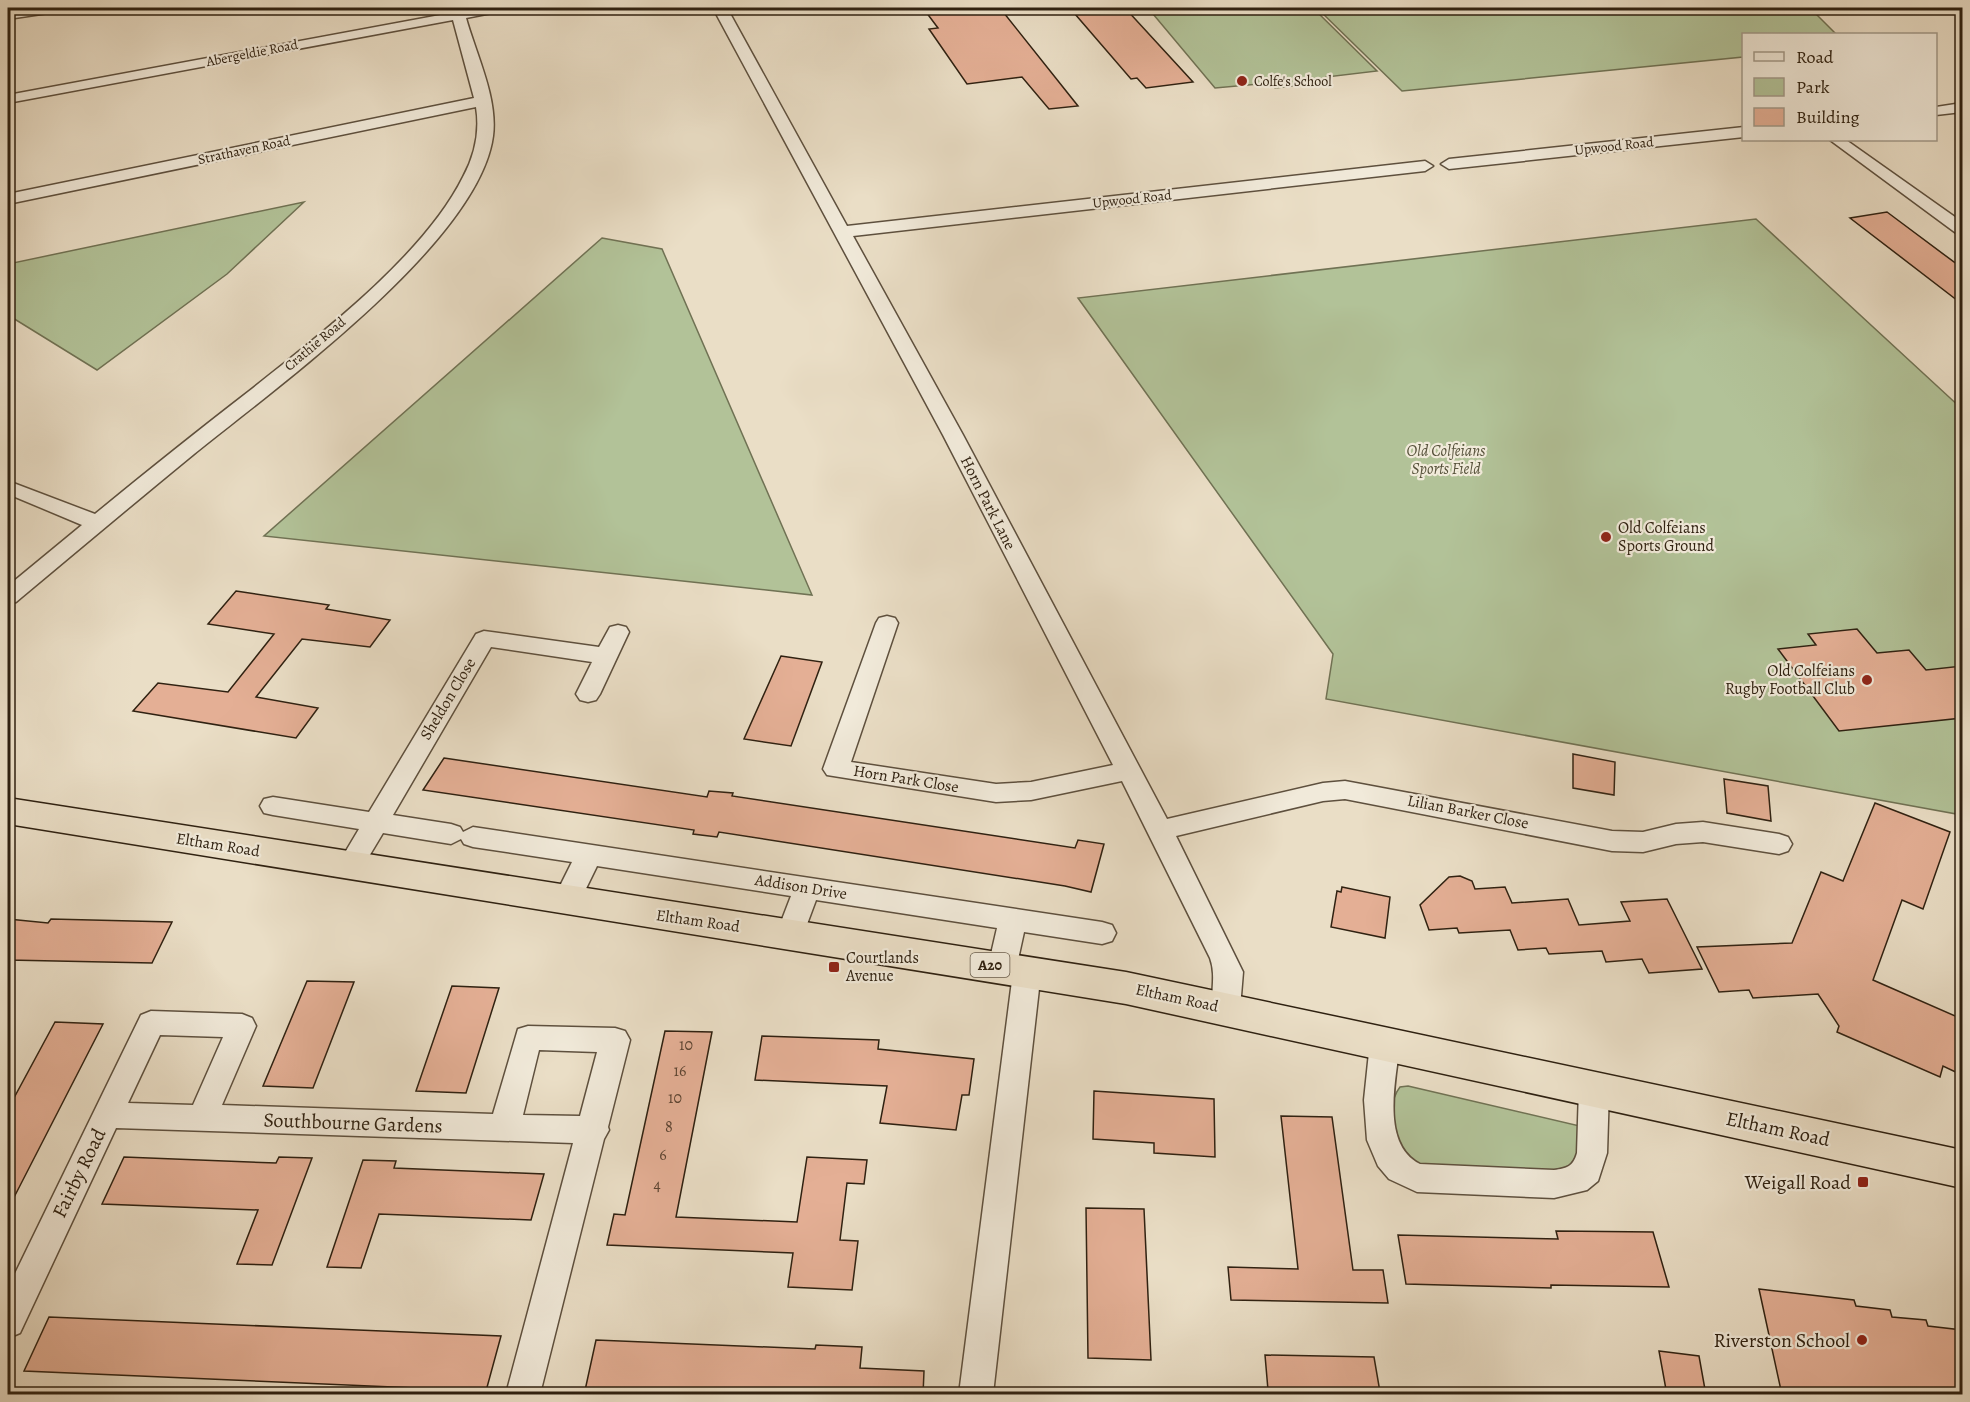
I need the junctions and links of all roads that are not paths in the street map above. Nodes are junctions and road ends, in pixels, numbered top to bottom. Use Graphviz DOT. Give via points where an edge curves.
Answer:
graph roads {
  1 [pos="55,8"];
  2 [pos="497,8"];
  3 [pos="720,8"];
  4 [pos="458,14"];
  5 [pos="8,15"];
  6 [pos="8,99"];
  7 [pos="481,101"];
  8 [pos="1962,108"];
  9 [pos="1937,111"];
  10 [pos="1742,132"];
  11 [pos="1838,141"];
  12 [pos="1449,164"];
  13 [pos="1425,166"];
  14 [pos="8,199"];
  15 [pos="1962,229"];
  16 [pos="840,232"];
  17 [pos="8,487"];
  18 [pos="97,523"];
  19 [pos="8,597"];
  20 [pos="887,623"];
  21 [pos="618,632"];
  22 [pos="606,656"];
  23 [pos="588,694"];
  24 [pos="1128,771"];
  25 [pos="273,806"];
  26 [pos="8,811"];
  27 [pos="375,822"];
  28 [pos="1160,831"];
  29 [pos="1779,844"];
  30 [pos="589,855"];
  31 [pos="350,866"];
  32 [pos="807,888"];
  33 [pos="567,900"];
  34 [pos="1013,919"];
  35 [pos="1102,933"];
  36 [pos="790,935"];
  37 [pos="1015,969"];
  38 [pos="1226,1008"];
  39 [pos="1385,1043"];
  40 [pos="1594,1089"];
  41 [pos="107,1115"];
  42 [pos="202,1118"];
  43 [pos="504,1128"];
  44 [pos="594,1130"];
  45 [pos="1962,1169"];
  46 [pos="8,1322"];
  47 [pos="523,1395"];
  48 [pos="976,1395"];
  1 -- 5 [label="street"];
  2 -- 4 [label="street, Abergeldie Road"];
  3 -- 16 [label="street, Horn Park Lane"];
  4 -- 6 [label="street, Abergeldie Road"];
  4 -- 7 [label="street, Crathie Road"];
  7 -- 14 [label="street, Strathaven Road"];
  7 -- 18 [label="street, Crathie Road" via="486,136 475,173 412,258 324,338"];
  8 -- 9 [label="street"];
  10 -- 12 [label="street, Upwood Road"];
  11 -- 15 [label="street"];
  13 -- 16 [label="street, Upwood Road"];
  16 -- 24 [label="street, Horn Park Lane" via="953,435"];
  17 -- 18 [label="street"];
  18 -- 19 [label="street, Crathie Road"];
  20 -- 24 [label="street, Horn Park Close" via="836,769 996,793 1031,791"];
  21 -- 22 [label="street"];
  22 -- 23 [label="street"];
  22 -- 27 [label="street, Sheldon Close" via="484,639"];
  24 -- 28 [label="street, Horn Park Lane"];
  25 -- 27 [label="street, Addison Drive"];
  26 -- 31 [label="highway, Eltham Road / A20"];
  27 -- 30 [label="street, Addison Drive"];
  27 -- 31 [label="street, Sheldon Close"];
  28 -- 29 [label="street, Lilian Barker Close" via="1345,790 1612,841 1642,842 1703,832"];
  28 -- 38 [label="street, Horn Park Lane" via="1224,958 1229,972"];
  30 -- 32 [label="street, Addison Drive"];
  30 -- 33 [label="street"];
  31 -- 33 [label="highway, Eltham Road / A20"];
  32 -- 34 [label="street, Addison Drive"];
  32 -- 36 [label="street"];
  33 -- 36 [label="highway, Eltham Road / A20"];
  34 -- 35 [label="street, Addison Drive"];
  34 -- 37 [label="street"];
  36 -- 37 [label="highway, Eltham Road / A20"];
  37 -- 38 [label="highway, Eltham Road / A20"];
  37 -- 48 [label="street"];
  38 -- 39 [label="highway, Eltham Road / A20"];
  39 -- 40 [label="highway, Eltham Road / A20"];
  39 -- 40 [label="street" via="1380,1106 1384,1145 1395,1167 1417,1178 1554,1185 1576,1180 1587,1170 1592,1153"];
  40 -- 45 [label="highway, Eltham Road / A20"];
  41 -- 42 [label="street, Southbourne Gardens"];
  41 -- 42 [label="street, Fairby Road" via="151,1023 242,1026"];
  41 -- 46 [label="street, Fairby Road"];
  42 -- 43 [label="street, Southbourne Gardens"];
  43 -- 44 [label="street, Southbourne Gardens"];
  43 -- 44 [label="street" via="528,1038 615,1040"];
  44 -- 47 [label="street"];
}
